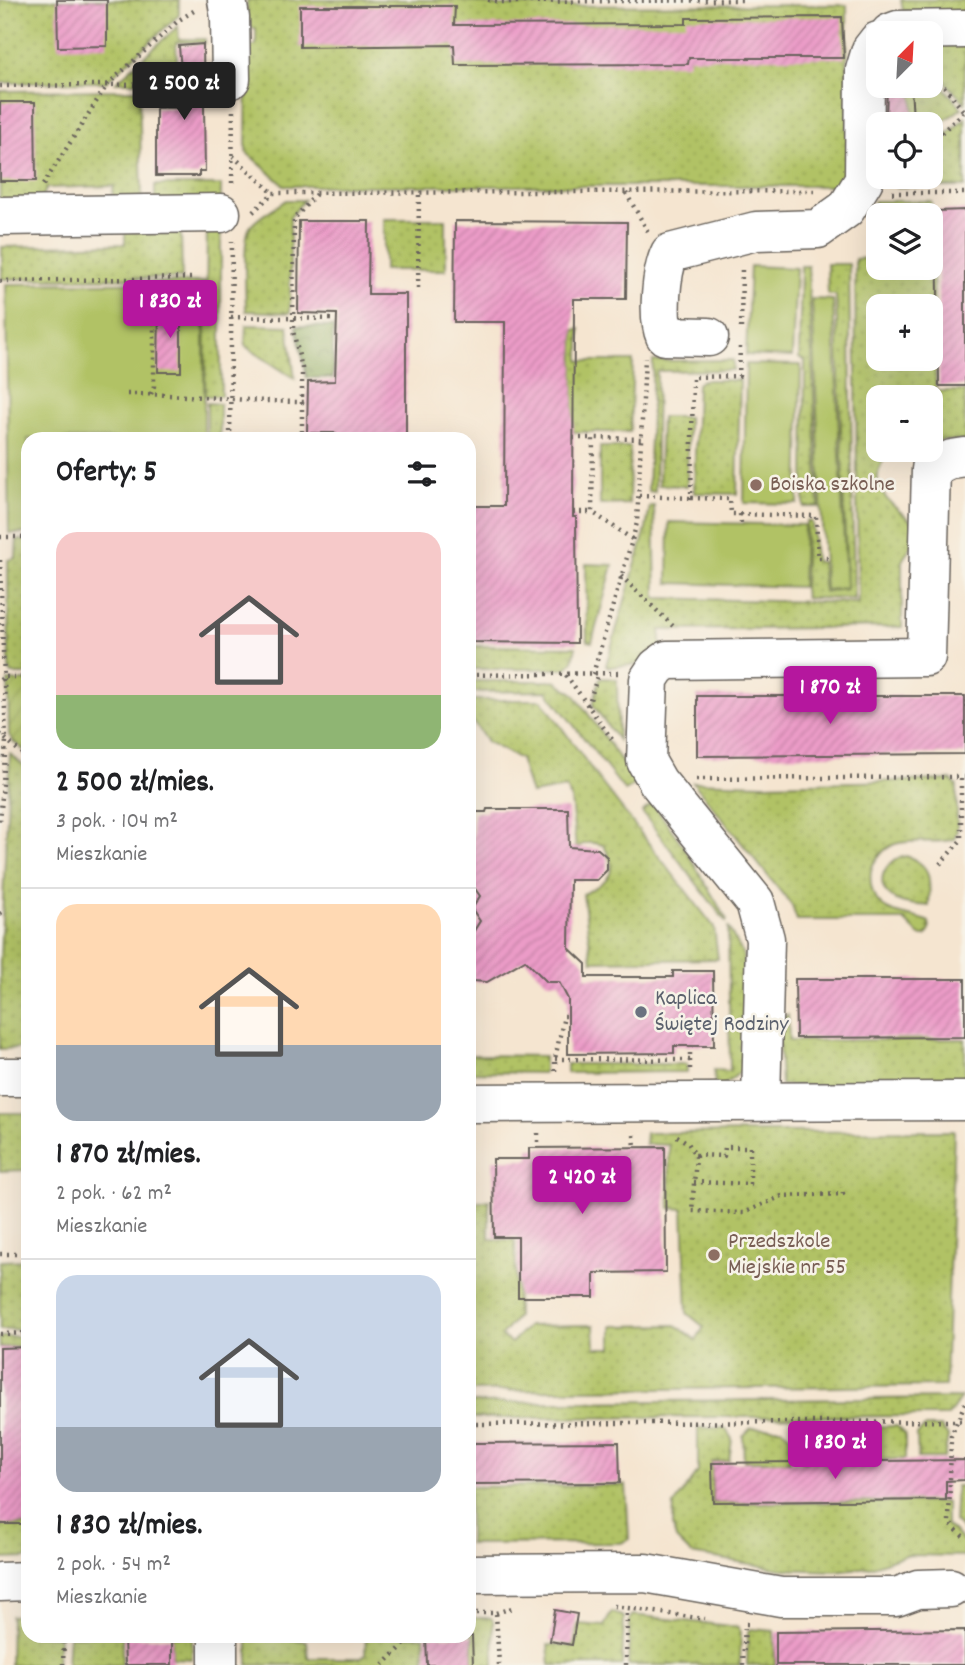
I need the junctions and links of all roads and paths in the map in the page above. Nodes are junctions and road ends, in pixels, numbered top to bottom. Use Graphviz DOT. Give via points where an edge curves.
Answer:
graph roads {
  1 [pos="488,0"];
  2 [pos="746,0"];
  3 [pos="214,3"];
  4 [pos="943,29"];
  5 [pos="965,29"];
  6 [pos="866,67"];
  7 [pos="232,82"];
  8 [pos="107,85"];
  9 [pos="943,85"];
  10 [pos="0,86"];
  11 [pos="965,112"];
  12 [pos="943,131"];
  13 [pos="233,156"];
  14 [pos="875,190"];
  15 [pos="273,193"];
  16 [pos="317,193"];
  17 [pos="419,193"];
  18 [pos="626,193"];
  19 [pos="965,193"];
  20 [pos="234,213"];
  21 [pos="11,216"];
  22 [pos="666,260"];
  23 [pos="737,268"];
  24 [pos="194,278"];
  25 [pos="0,281"];
  26 [pos="418,288"];
  27 [pos="194,304"];
  28 [pos="231,317"];
  29 [pos="293,318"];
  30 [pos="334,319"];
  31 [pos="661,326"];
  32 [pos="709,337"];
  33 [pos="127,394"];
  34 [pos="151,394"];
  35 [pos="231,400"];
  36 [pos="305,402"];
  37 [pos="230,432"];
  38 [pos="303,432"];
  39 [pos="573,438"];
  40 [pos="593,438"];
  41 [pos="641,439"];
  42 [pos="965,457"];
  43 [pos="639,496"];
  44 [pos="691,498"];
  45 [pos="573,512"];
  46 [pos="592,512"];
  47 [pos="740,514"];
  48 [pos="741,523"];
  49 [pos="0,537"];
  50 [pos="21,537"];
  51 [pos="632,539"];
  52 [pos="832,558"];
  53 [pos="0,560"];
  54 [pos="621,576"];
  55 [pos="667,666"];
  56 [pos="595,674"];
  57 [pos="476,675"];
  58 [pos="566,675"];
  59 [pos="21,677"];
  60 [pos="2,678"];
  61 [pos="588,706"];
  62 [pos="0,734"];
  63 [pos="6,741"];
  64 [pos="618,747"];
  65 [pos="21,753"];
  66 [pos="963,777"];
  67 [pos="658,782"];
  68 [pos="963,821"];
  69 [pos="0,823"];
  70 [pos="940,864"];
  71 [pos="568,1016"];
  72 [pos="555,1059"];
  73 [pos="690,1060"];
  74 [pos="0,1077"];
  75 [pos="21,1077"];
  76 [pos="761,1101"];
  77 [pos="965,1101"];
  78 [pos="476,1102"];
  79 [pos="554,1102"];
  80 [pos="670,1131"];
  81 [pos="695,1155"];
  82 [pos="694,1182"];
  83 [pos="842,1187"];
  84 [pos="0,1254"];
  85 [pos="21,1254"];
  86 [pos="21,1333"];
  87 [pos="0,1334"];
  88 [pos="965,1403"];
  89 [pos="956,1421"];
  90 [pos="965,1421"];
  91 [pos="476,1424"];
  92 [pos="965,1538"];
  93 [pos="476,1574"];
  94 [pos="21,1581"];
  95 [pos="0,1582"];
  96 [pos="951,1588"];
  97 [pos="627,1609"];
  98 [pos="476,1612"];
  99 [pos="64,1643"];
  100 [pos="218,1643"];
  101 [pos="406,1643"];
  102 [pos="63,1665"];
  103 [pos="218,1665"];
  104 [pos="383,1665"];
  105 [pos="499,1665"];
  106 [pos="625,1665"];
  1 -- 2 [label="path"];
  3 -- 7 [label="street" via="230,18"];
  3 -- 8 [label="path" via="179,20"];
  4 -- 5 [label="street"];
  6 -- 14 [label="street" via="864,180"];
  7 -- 8 [label="path"];
  7 -- 13 [label="path"];
  8 -- 10 [label="path"];
  8 -- 21 [label="path"];
  9 -- 11 [label="path"];
  11 -- 12 [label="path"];
  13 -- 15 [label="path"];
  13 -- 20 [label="path"];
  14 -- 18 [label="path"];
  14 -- 19 [label="path"];
  14 -- 22 [label="street" via="818,229 756,231 670,253"];
  15 -- 16 [label="path"];
  15 -- 20 [label="path"];
  16 -- 17 [label="path"];
  16 -- 29 [label="path" via="294,219"];
  17 -- 18 [label="path"];
  17 -- 26 [label="path"];
  18 -- 22 [label="path"];
  20 -- 21 [label="street"];
  20 -- 28 [label="path"];
  22 -- 31 [label="street"];
  23 -- 44 [label="path" via="744,268 739,376 693,377"];
  24 -- 25 [label="path"];
  27 -- 34 [label="path" via="155,304"];
  28 -- 29 [label="path"];
  28 -- 35 [label="path"];
  29 -- 30 [label="path"];
  29 -- 36 [label="path"];
  31 -- 32 [label="street" via="665,336"];
  31 -- 41 [label="path" via="645,353"];
  33 -- 34 [label="path"];
  34 -- 35 [label="path"];
  35 -- 36 [label="path"];
  35 -- 37 [label="path"];
  36 -- 38 [label="path"];
  39 -- 40 [label="path"];
  40 -- 41 [label="path"];
  40 -- 46 [label="path"];
  41 -- 43 [label="path"];
  42 -- 55 [label="street" via="931,469 926,657"];
  43 -- 44 [label="path"];
  43 -- 51 [label="path"];
  44 -- 47 [label="path" via="730,499 731,514"];
  45 -- 46 [label="path"];
  46 -- 51 [label="path"];
  47 -- 48 [label="path"];
  47 -- 52 [label="path" via="816,516 818,558"];
  49 -- 50 [label="path"];
  51 -- 54 [label="path"];
  53 -- 60 [label="path"];
  54 -- 55 [label="path" via="680,632"];
  54 -- 56 [label="path"];
  55 -- 56 [label="path"];
  55 -- 67 [label="street" via="649,683 646,761"];
  56 -- 58 [label="path"];
  56 -- 61 [label="path"];
  57 -- 58 [label="path"];
  58 -- 61 [label="path"];
  59 -- 60 [label="path"];
  60 -- 63 [label="path"];
  61 -- 64 [label="path"];
  62 -- 63 [label="path"];
  63 -- 65 [label="path"];
  63 -- 69 [label="path"];
  66 -- 67 [label="path" via="672,778"];
  66 -- 68 [label="path"];
  67 -- 76 [label="street" via="755,902 765,939"];
  68 -- 70 [label="path" via="961,840"];
  71 -- 72 [label="path" via="564,1016"];
  72 -- 73 [label="path"];
  72 -- 79 [label="path"];
  74 -- 75 [label="street"];
  76 -- 77 [label="street"];
  76 -- 79 [label="street"];
  78 -- 79 [label="street"];
  80 -- 81 [label="path" via="688,1143"];
  81 -- 82 [label="path"];
  81 -- 82 [label="path" via="724,1156 724,1147 750,1147 750,1184"];
  82 -- 83 [label="path" via="692,1211 744,1213 782,1196 843,1194"];
  84 -- 85 [label="path"];
  86 -- 87 [label="path"];
  88 -- 89 [label="path"];
  89 -- 90 [label="path"];
  89 -- 91 [label="path"];
  89 -- 92 [label="path" via="951,1436 949,1523"];
  93 -- 96 [label="street" via="645,1573 781,1597 896,1597 918,1589"];
  94 -- 95 [label="street"];
  97 -- 106 [label="path"];
  98 -- 105 [label="path" via="496,1613"];
  99 -- 102 [label="path"];
  100 -- 103 [label="street"];
  101 -- 104 [label="path"];
}
